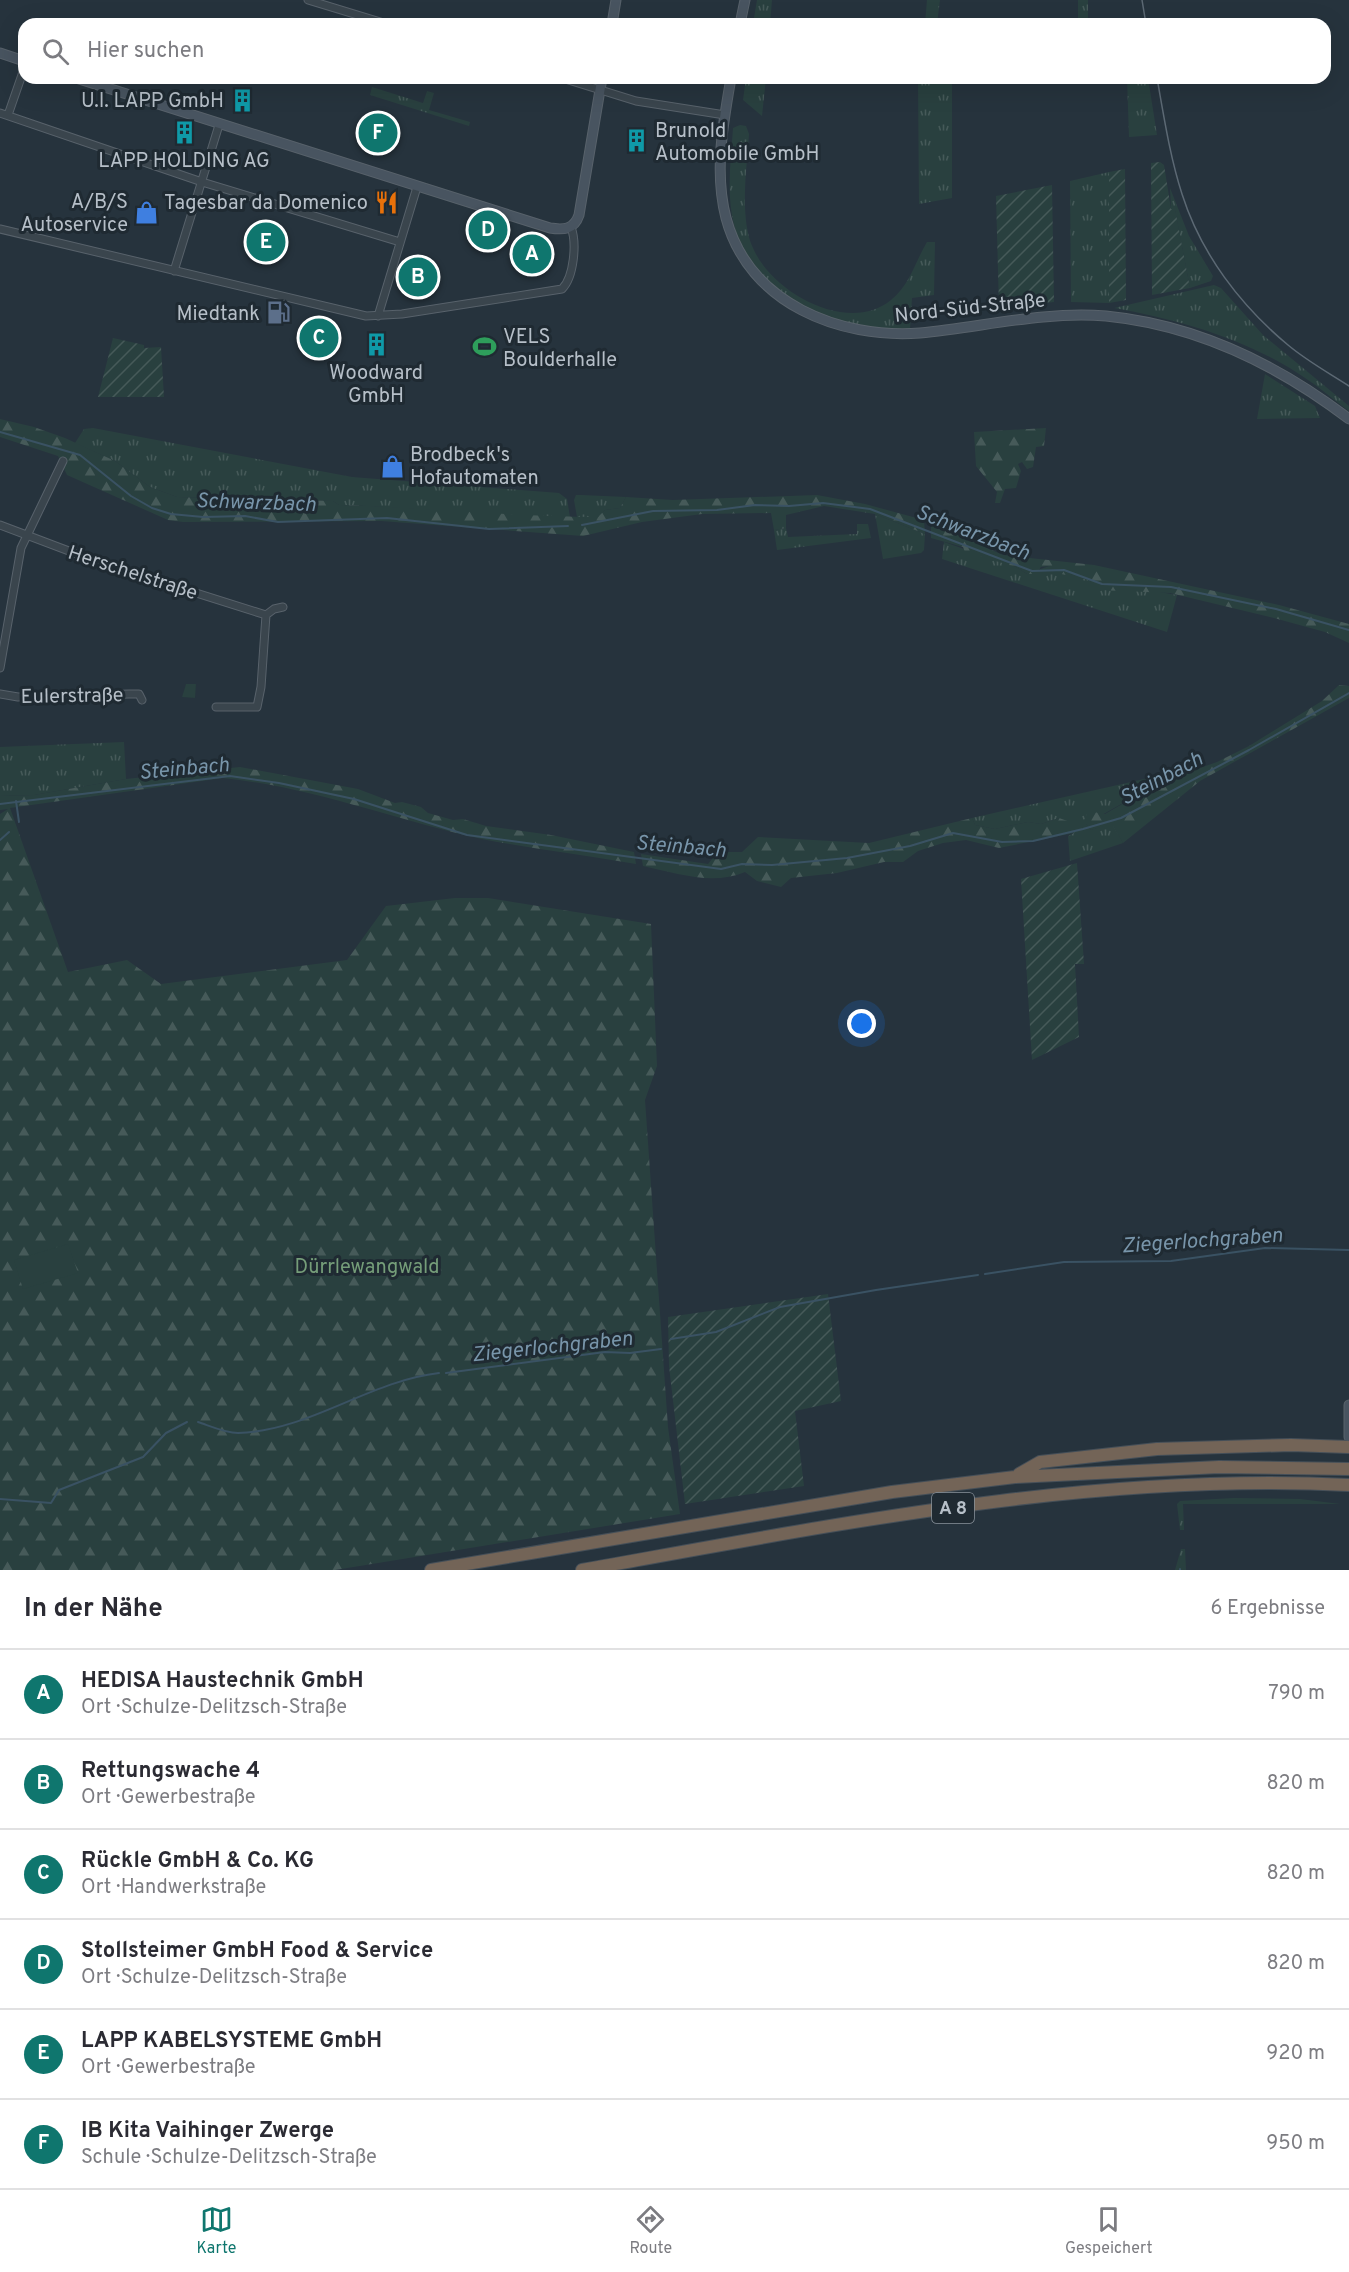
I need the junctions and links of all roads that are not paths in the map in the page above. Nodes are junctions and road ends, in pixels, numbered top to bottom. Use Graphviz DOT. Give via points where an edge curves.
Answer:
graph roads {
  1 [pos="308,0"];
  2 [pos="616,0"];
  3 [pos="745,0"];
  4 [pos="367,18"];
  5 [pos="613,18"];
  6 [pos="741,18"];
  7 [pos="0,53"];
  8 [pos="18,59"];
  9 [pos="19,84"];
  10 [pos="94,84"];
  11 [pos="580,84"];
  12 [pos="601,84"];
  13 [pos="730,84"];
  14 [pos="600,91"];
  15 [pos="0,113"];
  16 [pos="725,115"];
  17 [pos="8,116"];
  18 [pos="219,125"];
  19 [pos="202,182"];
  20 [pos="417,187"];
  21 [pos="571,227"];
  22 [pos="0,229"];
  23 [pos="400,242"];
  24 [pos="174,271"];
  25 [pos="378,316"];
  26 [pos="1346,419"];
  27 [pos="63,461"];
  28 [pos="0,525"];
  29 [pos="25,536"];
  30 [pos="283,608"];
  31 [pos="266,615"];
  32 [pos="0,668"];
  33 [pos="0,694"];
  34 [pos="142,700"];
  35 [pos="216,707"];
  36 [pos="1349,1405"];
  37 [pos="1349,1437"];
  38 [pos="1349,1447"];
  39 [pos="1349,1469"];
  40 [pos="1015,1477"];
  41 [pos="1349,1485"];
  42 [pos="431,1570"];
  43 [pos="582,1570"];
  1 -- 4 [label="street"];
  2 -- 5 [label="main road"];
  3 -- 6 [label="main road"];
  7 -- 8 [label="main road"];
  9 -- 17 [label="street"];
  10 -- 18 [label="main road"];
  11 -- 14 [label="street"];
  12 -- 14 [label="main road"];
  13 -- 16 [label="main road, Nord-Süd-Straße"];
  14 -- 16 [label="street" via="636,101"];
  14 -- 21 [label="main road" via="582,203 578,219"];
  15 -- 17 [label="street"];
  16 -- 26 [label="main road, Nord-Süd-Straße" via="721,170 726,219 746,259 765,283 805,313 839,327 874,333 921,333 1058,315 1107,316 1163,326 1256,358 1296,381"];
  17 -- 19 [label="street"];
  18 -- 19 [label="street"];
  18 -- 20 [label="main road"];
  19 -- 23 [label="street"];
  19 -- 24 [label="street"];
  20 -- 21 [label="main road" via="550,228"];
  20 -- 23 [label="street"];
  21 -- 25 [label="street" via="574,239 569,280 562,289"];
  22 -- 24 [label="street"];
  23 -- 25 [label="street"];
  24 -- 25 [label="street"];
  27 -- 29 [label="street"];
  28 -- 29 [label="street, Herschelstraße"];
  29 -- 31 [label="street, Herschelstraße"];
  29 -- 32 [label="street"];
  30 -- 31 [label="street"];
  31 -- 35 [label="street" via="257,707"];
  33 -- 34 [label="street, Eulerstraße" via="139,694"];
  36 -- 37 [label="main road"];
  38 -- 40 [label="highway, A 8" via="1215,1446 1116,1452 1040,1462"];
  39 -- 40 [label="highway, A 8" via="1219,1467"];
  40 -- 42 [label="highway, A 8" via="891,1492"];
  41 -- 43 [label="highway, A 8" via="1149,1488 1030,1497"];
}
